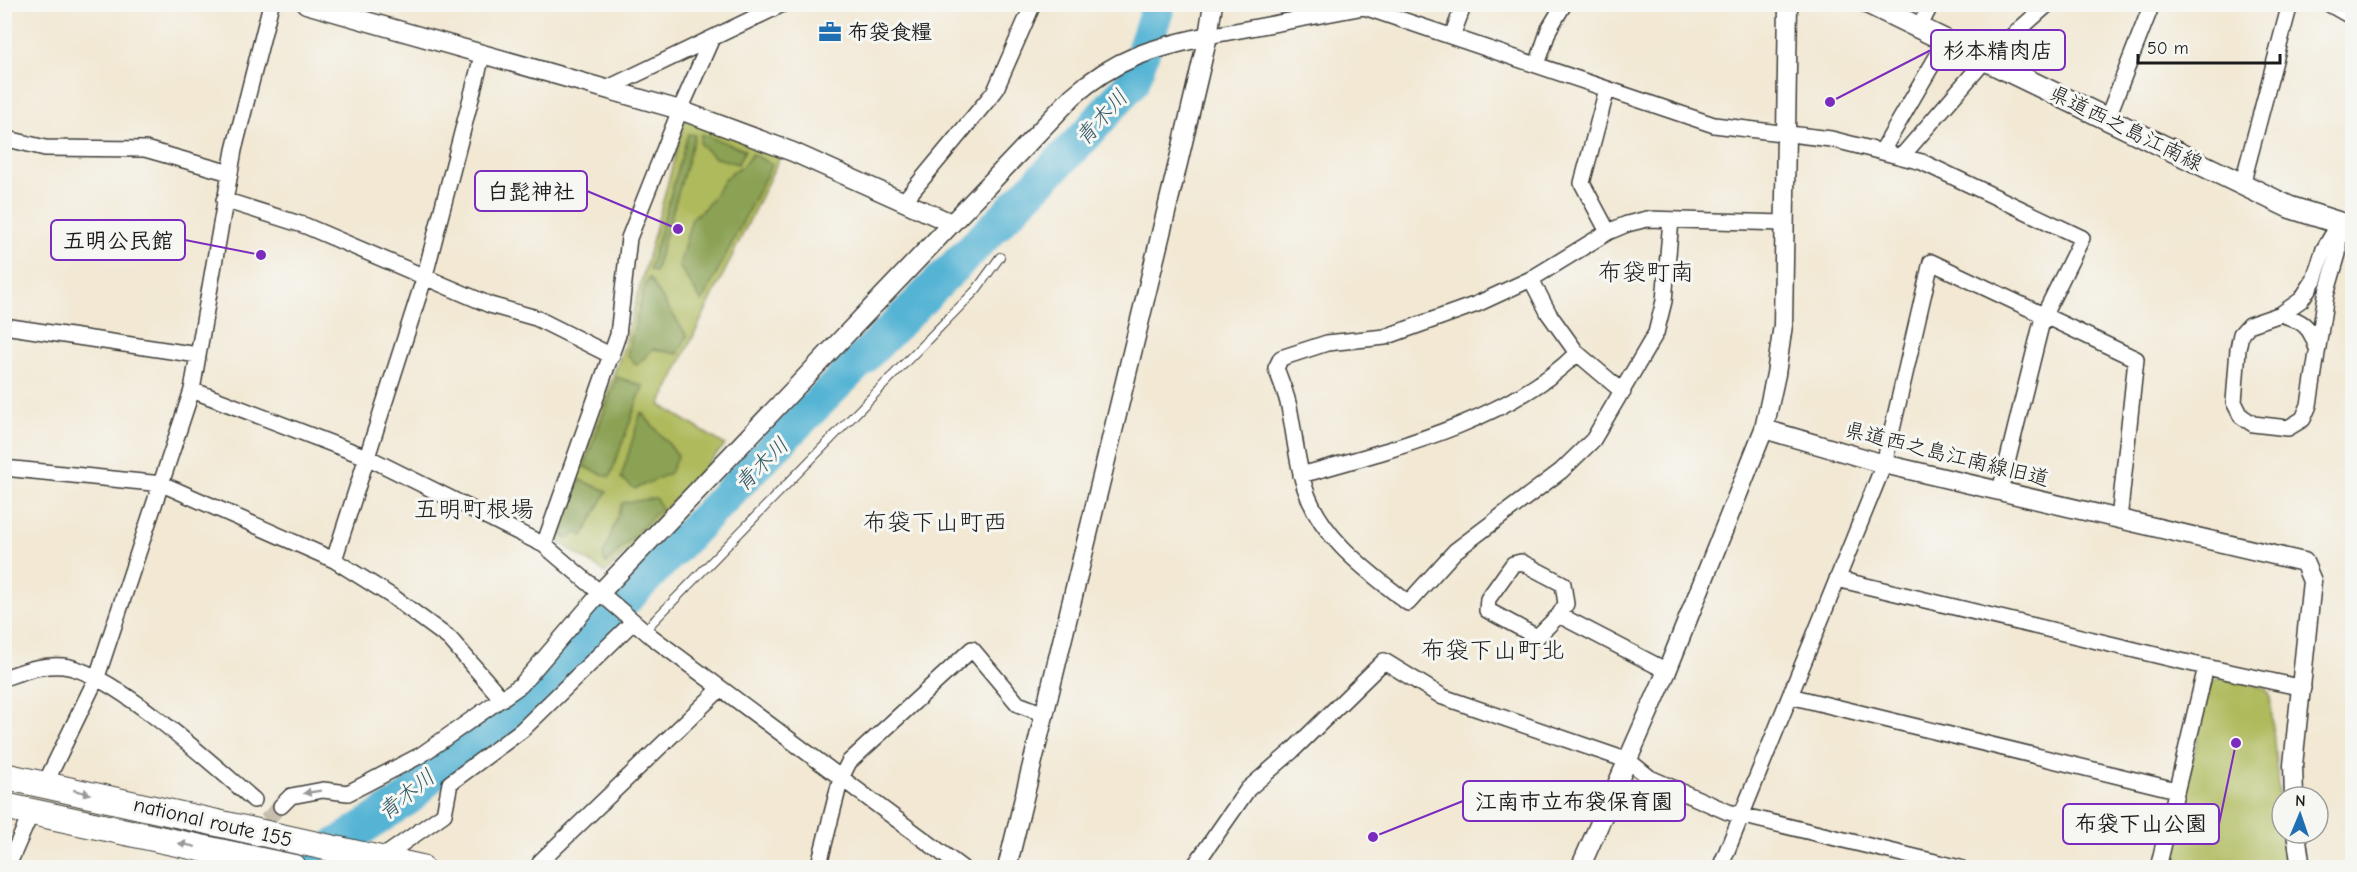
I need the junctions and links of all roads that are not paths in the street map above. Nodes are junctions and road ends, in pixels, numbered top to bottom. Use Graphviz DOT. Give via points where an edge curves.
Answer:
graph roads {
  1 [pos="271,4"];
  2 [pos="306,4"];
  3 [pos="783,4"];
  4 [pos="1033,4"];
  5 [pos="1212,4"];
  6 [pos="1464,4"];
  7 [pos="1564,4"];
  8 [pos="1788,4"];
  9 [pos="1870,4"];
  10 [pos="1931,4"];
  11 [pos="2048,4"];
  12 [pos="2152,4"];
  13 [pos="2290,4"];
  14 [pos="2329,4"];
  15 [pos="1365,6"];
  16 [pos="754,11"];
  17 [pos="2352,17"];
  18 [pos="1919,28"];
  19 [pos="1208,36"];
  20 [pos="1452,36"];
  21 [pos="711,40"];
  22 [pos="1946,41"];
  23 [pos="482,56"];
  24 [pos="1985,60"];
  25 [pos="1537,65"];
  26 [pos="608,88"];
  27 [pos="1607,89"];
  28 [pos="680,110"];
  29 [pos="2107,119"];
  30 [pos="1785,135"];
  31 [pos="4,138"];
  32 [pos="1882,151"];
  33 [pos="1902,156"];
  34 [pos="230,173"];
  35 [pos="2242,185"];
  36 [pos="225,200"];
  37 [pos="904,201"];
  38 [pos="1671,220"];
  39 [pos="951,223"];
  40 [pos="1784,223"];
  41 [pos="2346,225"];
  42 [pos="1608,232"];
  43 [pos="1000,257"];
  44 [pos="424,279"];
  45 [pos="1531,279"];
  46 [pos="2281,314"];
  47 [pos="2043,317"];
  48 [pos="4,326"];
  49 [pos="2317,349"];
  50 [pos="1577,353"];
  51 [pos="198,355"];
  52 [pos="612,356"];
  53 [pos="192,390"];
  54 [pos="1623,392"];
  55 [pos="1764,429"];
  56 [pos="369,458"];
  57 [pos="1884,464"];
  58 [pos="4,468"];
  59 [pos="1301,475"];
  60 [pos="162,484"];
  61 [pos="2000,491"];
  62 [pos="2119,520"];
  63 [pos="544,544"];
  64 [pos="334,560"];
  65 [pos="1837,579"];
  66 [pos="604,596"];
  67 [pos="1559,615"];
  68 [pos="635,623"];
  69 [pos="2206,667"];
  70 [pos="1667,671"];
  71 [pos="97,677"];
  72 [pos="4,678"];
  73 [pos="2303,688"];
  74 [pos="720,689"];
  75 [pos="1790,696"];
  76 [pos="501,699"];
  77 [pos="1044,714"];
  78 [pos="1629,761"];
  79 [pos="4,776"];
  80 [pos="841,778"];
  81 [pos="45,784"];
  82 [pos="2294,785"];
  83 [pos="2176,790"];
  84 [pos="254,800"];
  85 [pos="4,806"];
  86 [pos="281,806"];
  87 [pos="32,812"];
  88 [pos="1741,816"];
  89 [pos="2298,845"];
  90 [pos="374,858"];
  91 [pos="7,867"];
  92 [pos="294,867"];
  93 [pos="421,867"];
  94 [pos="538,867"];
  95 [pos="818,867"];
  96 [pos="962,867"];
  97 [pos="1007,867"];
  98 [pos="1193,867"];
  99 [pos="1580,867"];
  100 [pos="1720,867"];
  101 [pos="1960,867"];
  102 [pos="2158,867"];
  103 [pos="2301,867"];
  1 -- 34 [label="street"];
  2 -- 23 [label="street"];
  3 -- 16 [label="street"];
  4 -- 37 [label="street" via="996,91"];
  5 -- 19 [label="street"];
  6 -- 20 [label="street"];
  7 -- 25 [label="street" via="1549,29"];
  8 -- 30 [label="street"];
  9 -- 18 [label="main road, 県道西之島江南線"];
  10 -- 18 [label="street"];
  11 -- 24 [label="street"];
  12 -- 29 [label="street"];
  13 -- 35 [label="street"];
  14 -- 17 [label="street"];
  15 -- 19 [label="street"];
  15 -- 20 [label="street"];
  16 -- 21 [label="street"];
  18 -- 22 [label="main road, 県道西之島江南線"];
  19 -- 39 [label="street" via="1159,48 1108,68 1073,96"];
  19 -- 77 [label="street"];
  20 -- 25 [label="street"];
  21 -- 26 [label="street"];
  21 -- 28 [label="street"];
  22 -- 24 [label="main road, 県道西之島江南線"];
  22 -- 32 [label="street"];
  23 -- 26 [label="street"];
  23 -- 44 [label="street"];
  24 -- 29 [label="main road, 県道西之島江南線"];
  24 -- 33 [label="street"];
  25 -- 27 [label="street"];
  26 -- 28 [label="street"];
  27 -- 30 [label="street" via="1714,125"];
  27 -- 42 [label="street" via="1582,183"];
  28 -- 37 [label="street" via="793,152"];
  28 -- 52 [label="street" via="629,238"];
  29 -- 35 [label="main road, 県道西之島江南線"];
  30 -- 32 [label="street" via="1831,139"];
  30 -- 40 [label="street"];
  31 -- 34 [label="street" via="45,148 145,149"];
  32 -- 33 [label="street"];
  33 -- 47 [label="street" via="1940,169 2082,238"];
  34 -- 36 [label="street"];
  35 -- 41 [label="main road, 県道西之島江南線" via="2289,207"];
  36 -- 44 [label="street" via="306,226"];
  36 -- 51 [label="street"];
  37 -- 39 [label="street"];
  38 -- 40 [label="street"];
  38 -- 42 [label="street" via="1647,219"];
  38 -- 54 [label="street" via="1661,320"];
  39 -- 66 [label="street"];
  40 -- 55 [label="street" via="1782,334"];
  41 -- 46 [label="street" via="2324,249 2314,280 2301,300"];
  41 -- 49 [label="street" via="2326,295"];
  42 -- 45 [label="street"];
  43 -- 68 [label="lane" via="976,290"];
  44 -- 52 [label="street" via="490,306 536,318"];
  44 -- 56 [label="street"];
  45 -- 50 [label="street" via="1549,314"];
  45 -- 59 [label="street" via="1477,304 1385,337 1327,343 1281,358 1276,368 1290,410"];
  46 -- 49 [label="street" via="2302,321 2312,332"];
  46 -- 49 [label="street" via="2249,325 2241,334 2234,402 2241,416 2253,424 2288,428 2303,419 2309,405"];
  47 -- 57 [label="street" via="1931,262"];
  47 -- 61 [label="street"];
  47 -- 62 [label="street" via="2136,360"];
  48 -- 51 [label="street"];
  50 -- 54 [label="street"];
  50 -- 59 [label="street" via="1546,380 1503,405 1384,452"];
  51 -- 53 [label="street"];
  52 -- 63 [label="street"];
  53 -- 56 [label="street"];
  53 -- 60 [label="street"];
  54 -- 59 [label="street" via="1579,456 1455,551 1408,603 1334,538 1314,507"];
  55 -- 57 [label="street, 県道西之島江南線旧道"];
  55 -- 70 [label="street"];
  56 -- 63 [label="street"];
  56 -- 64 [label="street"];
  57 -- 61 [label="street, 県道西之島江南線旧道"];
  57 -- 65 [label="street"];
  58 -- 60 [label="street"];
  60 -- 64 [label="street"];
  60 -- 71 [label="street"];
  61 -- 62 [label="street, 県道西之島江南線旧道"];
  62 -- 73 [label="street, 県道西之島江南線旧道" via="2304,562 2312,581"];
  63 -- 66 [label="street"];
  64 -- 76 [label="street" via="450,639"];
  65 -- 69 [label="street"];
  65 -- 75 [label="street"];
  66 -- 68 [label="street"];
  66 -- 76 [label="street" via="522,685"];
  67 -- 67 [label="street" via="1538,637 1487,610 1488,599 1513,564 1521,562 1563,584 1566,604"];
  67 -- 70 [label="street"];
  68 -- 74 [label="street"];
  68 -- 90 [label="street" via="522,730 450,783 444,814"];
  69 -- 73 [label="street"];
  69 -- 83 [label="street"];
  70 -- 78 [label="street"];
  71 -- 72 [label="street" via="65,666 37,666"];
  71 -- 81 [label="street"];
  71 -- 84 [label="street" via="199,751"];
  73 -- 82 [label="street, 県道西之島江南線旧道"];
  74 -- 80 [label="street"];
  74 -- 94 [label="street"];
  75 -- 83 [label="street"];
  75 -- 88 [label="street"];
  76 -- 86 [label="street, one-way" via="421,755 348,793 323,790 291,796"];
  77 -- 80 [label="street" via="1018,704 972,649 849,762"];
  77 -- 97 [label="street"];
  78 -- 88 [label="street" via="1650,778"];
  78 -- 98 [label="street" via="1443,697 1384,661 1248,789"];
  78 -- 99 [label="street"];
  79 -- 81 [label="highway, national route 155"];
  80 -- 95 [label="street"];
  80 -- 96 [label="street"];
  81 -- 90 [label="highway, national route 155, one-way"];
  83 -- 102 [label="street"];
  85 -- 87 [label="highway, national route 155"];
  87 -- 91 [label="street"];
  92 -- 87 [label="highway, national route 155, one-way"];
  88 -- 100 [label="street"];
  88 -- 101 [label="street"];
  89 -- 103 [label="street"];
  90 -- 93 [label="highway, national route 155"];
}
